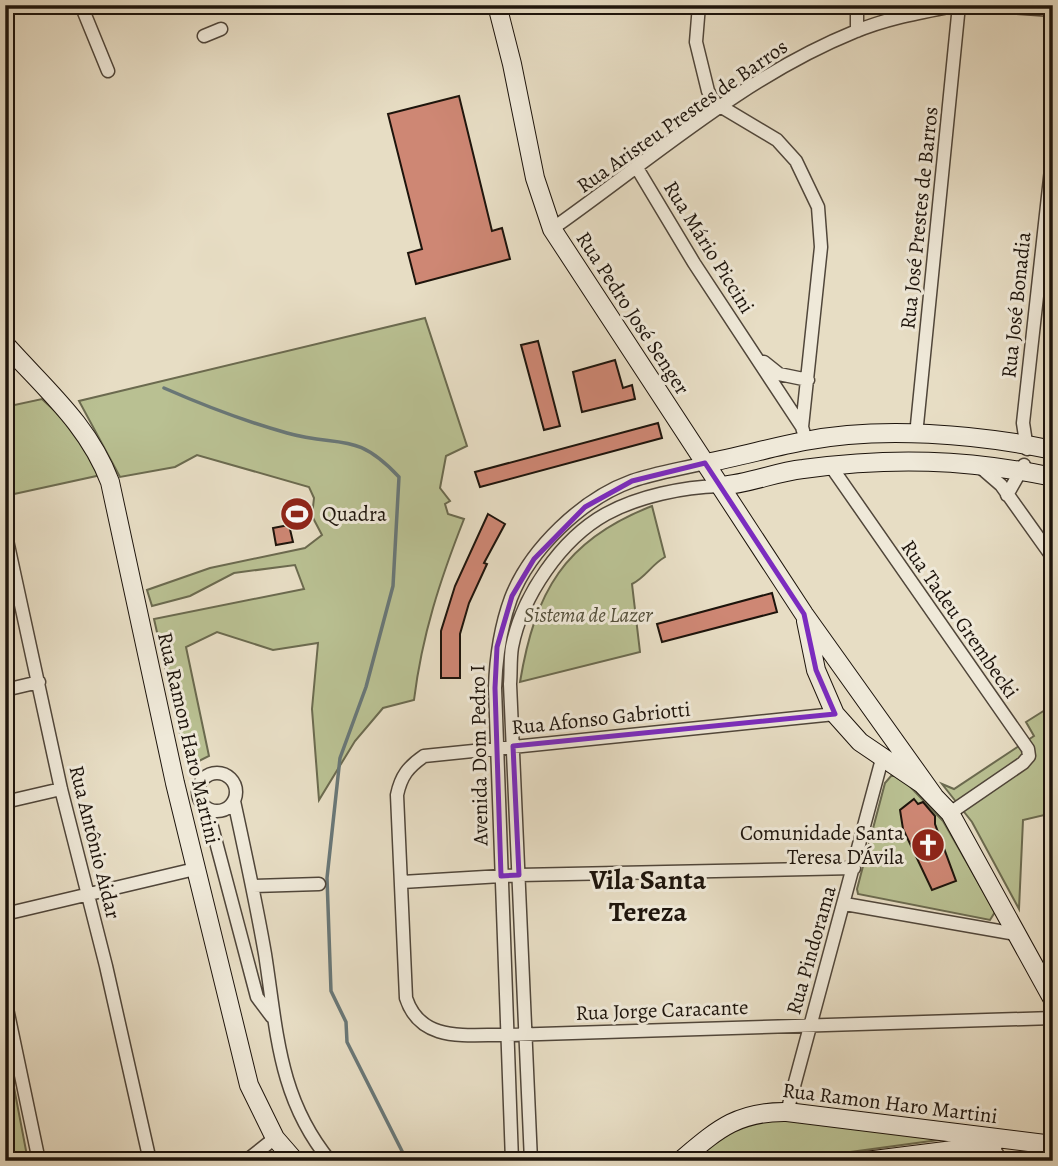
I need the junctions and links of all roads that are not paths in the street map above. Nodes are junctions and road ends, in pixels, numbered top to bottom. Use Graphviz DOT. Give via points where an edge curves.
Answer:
graph roads {
  1 [pos="19,5"];
  2 [pos="81,5"];
  3 [pos="497,5"];
  4 [pos="699,5"];
  5 [pos="857,5"];
  6 [pos="959,5"];
  7 [pos="983,5"];
  8 [pos="5,10"];
  9 [pos="1053,10"];
  10 [pos="221,29"];
  11 [pos="856,31"];
  12 [pos="204,36"];
  13 [pos="108,71"];
  14 [pos="720,108"];
  15 [pos="1053,151"];
  16 [pos="637,168"];
  17 [pos="552,229"];
  18 [pos="5,344"];
  19 [pos="750,346"];
  20 [pos="808,380"];
  21 [pos="804,434"];
  22 [pos="916,435"];
  23 [pos="1053,450"];
  24 [pos="1015,456"];
  25 [pos="736,457"];
  26 [pos="705,463"];
  27 [pos="858,463"];
  28 [pos="830,465"];
  29 [pos="977,465"];
  30 [pos="1053,477"];
  31 [pos="746,484"];
  32 [pos="720,486"];
  33 [pos="849,494"];
  34 [pos="1007,495"];
  35 [pos="737,512"];
  36 [pos="5,531"];
  37 [pos="1053,558"];
  38 [pos="10,575"];
  39 [pos="804,614"];
  40 [pos="839,664"];
  41 [pos="816,670"];
  42 [pos="39,682"];
  43 [pos="5,690"];
  44 [pos="835,714"];
  45 [pos="887,736"];
  46 [pos="513,746"];
  47 [pos="497,748"];
  48 [pos="875,754"];
  49 [pos="61,789"];
  50 [pos="934,796"];
  51 [pos="234,801"];
  52 [pos="5,802"];
  53 [pos="207,807"];
  54 [pos="950,813"];
  55 [pos="854,868"];
  56 [pos="195,869"];
  57 [pos="519,875"];
  58 [pos="501,876"];
  59 [pos="402,882"];
  60 [pos="319,884"];
  61 [pos="253,886"];
  62 [pos="88,895"];
  63 [pos="845,904"];
  64 [pos="5,914"];
  65 [pos="1016,934"];
  66 [pos="5,999"];
  67 [pos="1053,1000"];
  68 [pos="272,1017"];
  69 [pos="1053,1018"];
  70 [pos="811,1023"];
  71 [pos="527,1034"];
  72 [pos="508,1035"];
  73 [pos="787,1112"];
  74 [pos="275,1138"];
  75 [pos="1024,1142"];
  76 [pos="1053,1145"];
  77 [pos="985,1146"];
  78 [pos="39,1161"];
  79 [pos="150,1161"];
  80 [pos="246,1161"];
  81 [pos="295,1161"];
  82 [pos="330,1161"];
  83 [pos="512,1161"];
  84 [pos="531,1161"];
  85 [pos="680,1161"];
  86 [pos="866,1161"];
  87 [pos="956,1161"];
  88 [pos="1002,1161"];
  1 -- 8 [label="street"];
  2 -- 13 [label="street"];
  3 -- 17 [label="street, Rua Pedro José Senger" via="535,178"];
  4 -- 14 [label="street" via="695,28 700,62 708,91"];
  5 -- 11 [label="street"];
  6 -- 11 [label="street, Rua Aristeu Prestes de Barros"];
  6 -- 22 [label="street, Rua José Prestes de Barros"];
  7 -- 9 [label="street"];
  10 -- 12 [label="street"];
  11 -- 14 [label="street, Rua Aristeu Prestes de Barros" via="802,56"];
  14 -- 16 [label="street, Rua Aristeu Prestes de Barros"];
  14 -- 20 [label="street" via="777,139 796,162 818,207 821,247"];
  15 -- 24 [label="street, Rua José Bonadia" via="1023,423"];
  16 -- 17 [label="street, Rua Aristeu Prestes de Barros"];
  16 -- 19 [label="street, Rua Mário Piccini"];
  17 -- 26 [label="street, Rua Pedro José Senger"];
  18 -- 56 [label="street, Rua Ramon Haro Martini" via="77,420 110,482"];
  19 -- 20 [label="street, Rua Mário Piccini" via="779,374"];
  19 -- 21 [label="street, Rua Mário Piccini"];
  20 -- 21 [label="street"];
  21 -- 22 [label="street"];
  21 -- 25 [label="street"];
  22 -- 24 [label="street"];
  23 -- 24 [label="street"];
  24 -- 29 [label="street"];
  24 -- 30 [label="street"];
  24 -- 34 [label="street, Rua José Bonadia"];
  25 -- 26 [label="street"];
  25 -- 31 [label="street" via="729,473 734,481"];
  26 -- 32 [label="street, Rua Pedro José Senger"];
  26 -- 47 [label="street, Avenida Dom Pedro I" via="609,491 575,515 534,559 512,596 497,647"];
  27 -- 28 [label="street"];
  27 -- 29 [label="street" via="875,459"];
  27 -- 33 [label="street"];
  28 -- 31 [label="street"];
  28 -- 33 [label="street, Rua Tadeu Grembecki"];
  29 -- 34 [label="street"];
  31 -- 32 [label="street"];
  31 -- 35 [label="street"];
  32 -- 35 [label="street, Rua Pedro José Senger"];
  32 -- 46 [label="street, Avenida Dom Pedro I" via="641,500 606,514 548,566 513,646"];
  33 -- 54 [label="street, Rua Tadeu Grembecki" via="1028,749 1023,763"];
  34 -- 37 [label="street"];
  35 -- 39 [label="street, Rua Pedro José Senger"];
  36 -- 38 [label="street, Rua Antônio Aidar"];
  38 -- 42 [label="street, Rua Antônio Aidar"];
  39 -- 40 [label="street, Rua Pedro José Senger"];
  39 -- 41 [label="street, Rua Pedro José Senger"];
  40 -- 41 [label="street" via="828,659"];
  40 -- 45 [label="street, Rua Pedro José Senger"];
  41 -- 44 [label="street, Rua Pedro José Senger"];
  42 -- 43 [label="street"];
  42 -- 49 [label="street, Rua Antônio Aidar"];
  44 -- 46 [label="street, Rua Afonso Gabriotti"];
  44 -- 48 [label="street, Rua Pedro José Senger"];
  45 -- 48 [label="street"];
  45 -- 50 [label="street, Rua Pedro José Senger"];
  46 -- 47 [label="street, Rua Afonso Gabriotti"];
  46 -- 57 [label="street, Avenida Dom Pedro I"];
  47 -- 58 [label="street, Avenida Dom Pedro I"];
  47 -- 59 [label="street, Rua Afonso Gabriotti" via="425,756 400,780"];
  48 -- 50 [label="street, Rua Pedro José Senger"];
  48 -- 55 [label="street, Rua Pindorama"];
  49 -- 52 [label="street"];
  49 -- 62 [label="street, Rua Antônio Aidar"];
  50 -- 54 [label="street, Rua Pedro José Senger"];
  51 -- 53 [label="street" via="219,810"];
  51 -- 53 [label="street" via="236,789 230,778 213,774 199,786 199,798"];
  51 -- 61 [label="street"];
  53 -- 68 [label="street" via="257,997"];
  54 -- 65 [label="street, Rua Pedro José Senger"];
  55 -- 57 [label="street"];
  55 -- 63 [label="street, Rua Pindorama"];
  56 -- 62 [label="street"];
  56 -- 74 [label="street, Rua Ramon Haro Martini" via="249,1086"];
  57 -- 58 [label="street"];
  57 -- 71 [label="street, Avenida Dom Pedro I"];
  58 -- 59 [label="street"];
  58 -- 72 [label="street, Avenida Dom Pedro I"];
  59 -- 72 [label="street, Rua Jorge Caracante" via="406,998 411,1011 438,1034"];
  60 -- 61 [label="street"];
  61 -- 68 [label="street"];
  62 -- 64 [label="street"];
  62 -- 79 [label="street, Rua Antônio Aidar"];
  63 -- 65 [label="street"];
  63 -- 70 [label="street, Rua Pindorama"];
  65 -- 67 [label="street, Rua Pedro José Senger"];
  66 -- 78 [label="street"];
  68 -- 82 [label="street" via="294,1106"];
  69 -- 70 [label="street, Rua Jorge Caracante"];
  70 -- 71 [label="street, Rua Jorge Caracante"];
  70 -- 73 [label="street, Rua Pindorama"];
  71 -- 72 [label="street, Rua Jorge Caracante"];
  71 -- 84 [label="street, Avenida Dom Pedro I"];
  72 -- 83 [label="street, Avenida Dom Pedro I"];
  73 -- 75 [label="street, Rua Ramon Haro Martini"];
  73 -- 85 [label="street, Rua Ramon Haro Martini" via="747,1114"];
  74 -- 80 [label="street"];
  74 -- 81 [label="street, Rua Ramon Haro Martini"];
  75 -- 76 [label="street, Rua Ramon Haro Martini"];
  75 -- 77 [label="street, Rua Ramon Haro Martini"];
  77 -- 86 [label="street, Rua Ramon Haro Martini"];
  77 -- 87 [label="street"];
  77 -- 88 [label="street"];
}
